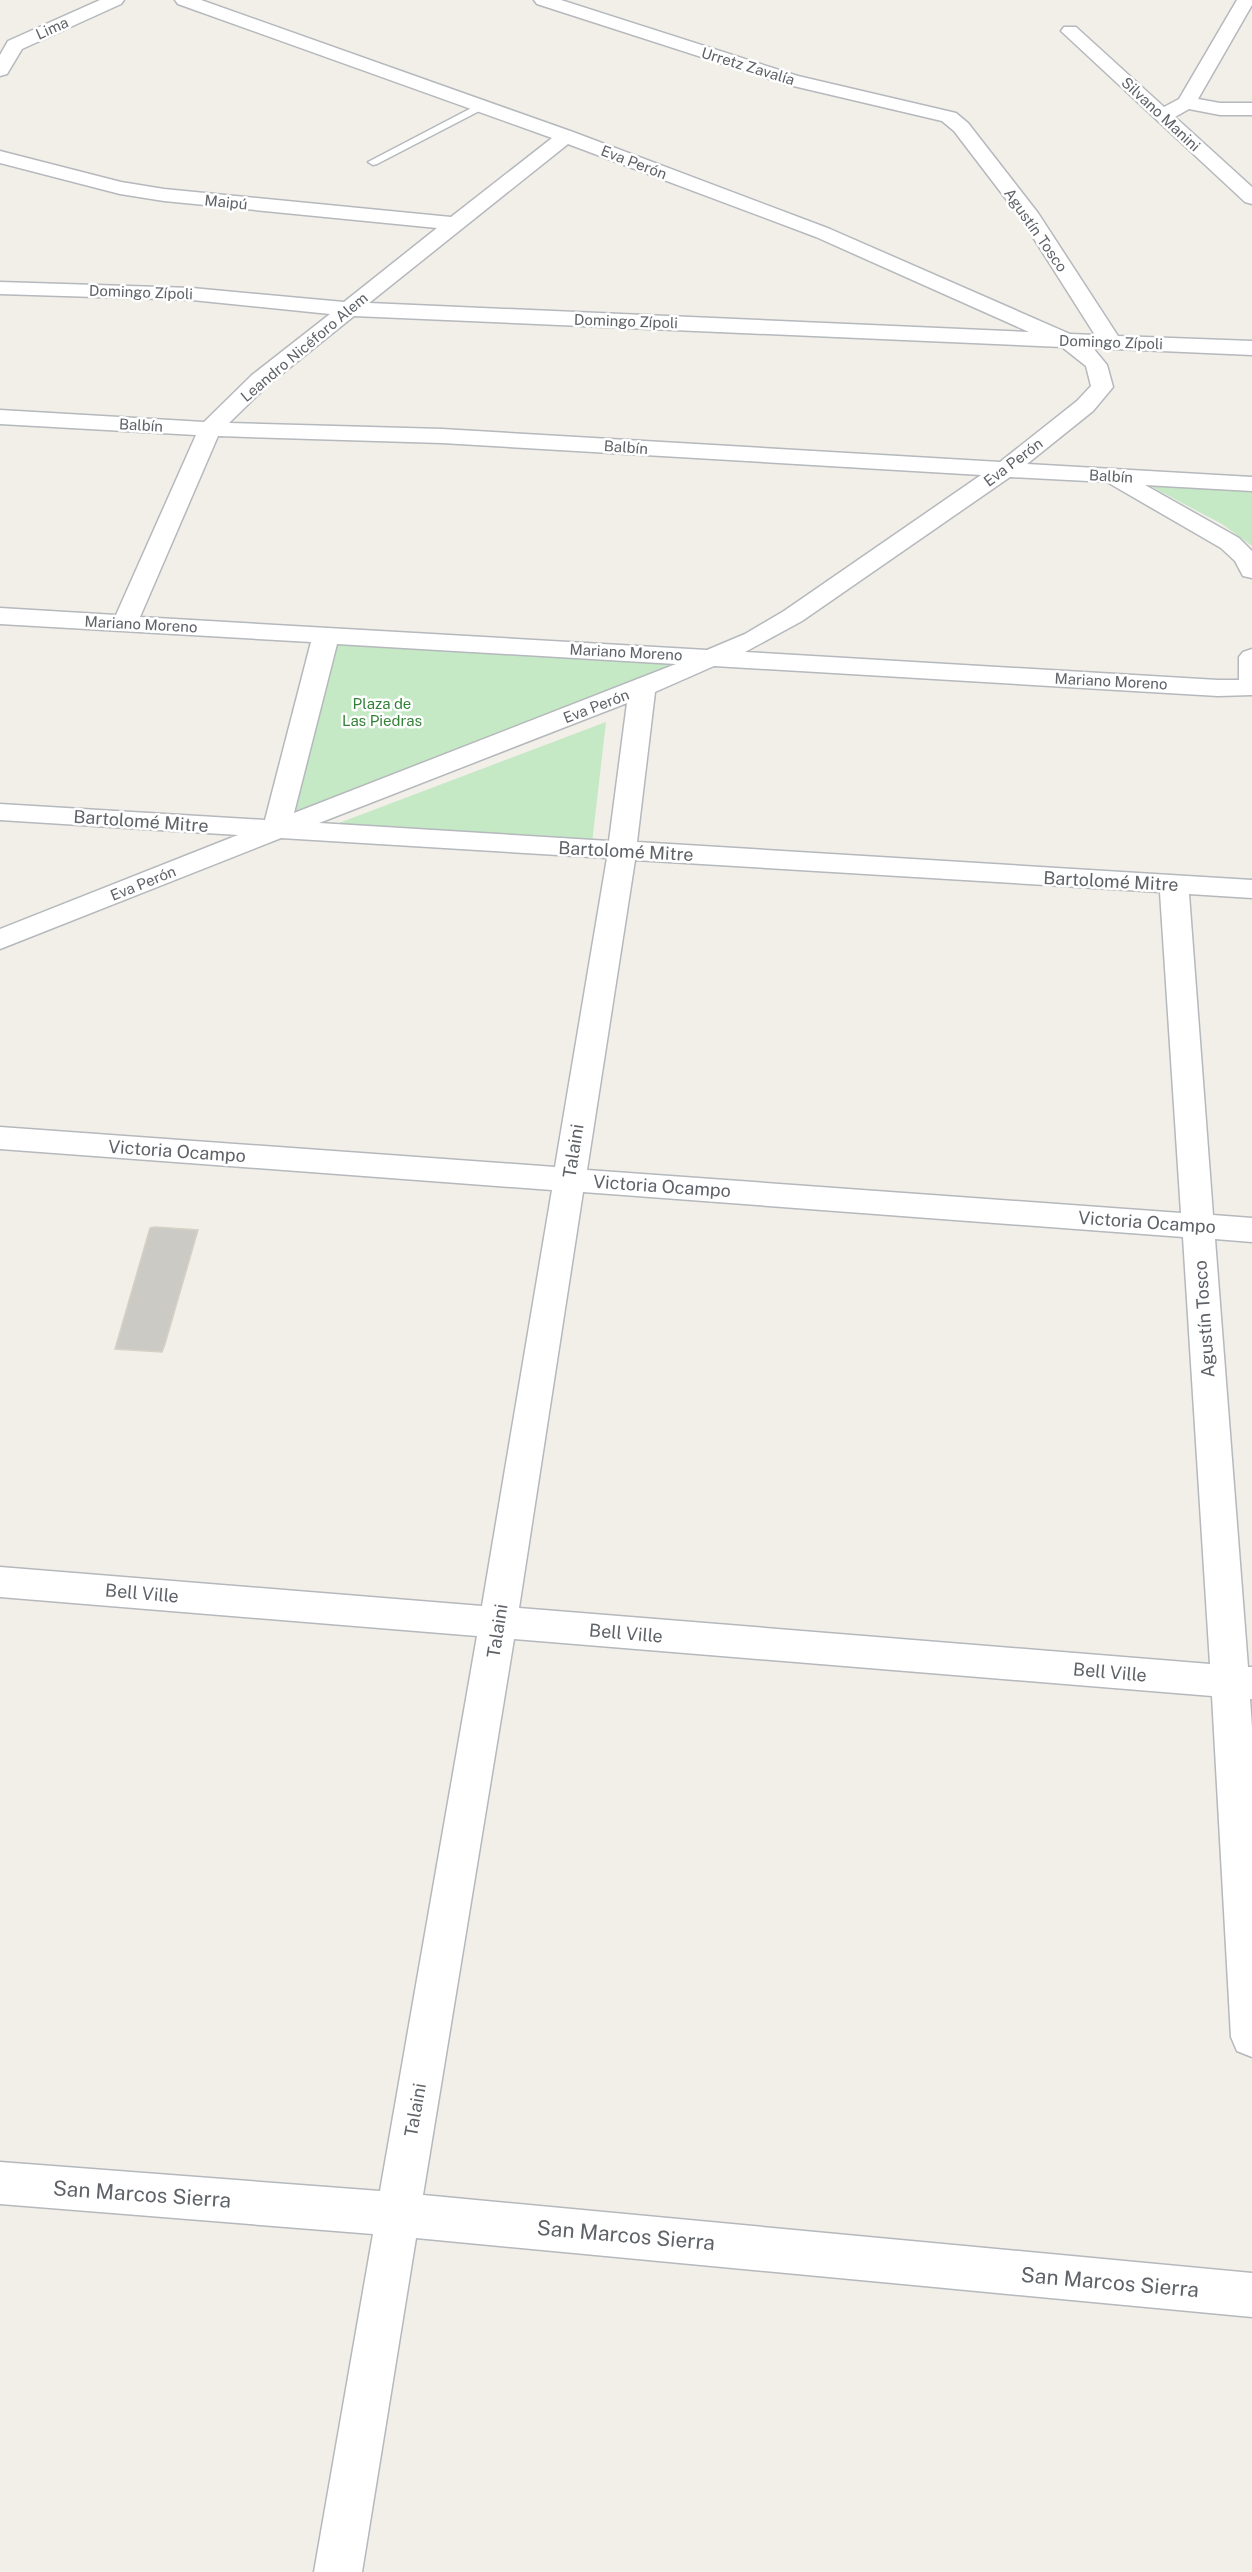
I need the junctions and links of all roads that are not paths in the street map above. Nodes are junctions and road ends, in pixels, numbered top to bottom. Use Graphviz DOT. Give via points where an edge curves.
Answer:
graph roads {
  1 [pos="115,0"];
  2 [pos="184,0"];
  3 [pos="543,0"];
  4 [pos="1246,0"];
  5 [pos="1070,31"];
  6 [pos="7,45"];
  7 [pos="0,70"];
  8 [pos="1186,104"];
  9 [pos="481,106"];
  10 [pos="1252,109"];
  11 [pos="1162,116"];
  12 [pos="956,121"];
  13 [pos="566,136"];
  14 [pos="0,157"];
  15 [pos="373,162"];
  16 [pos="1252,198"];
  17 [pos="455,224"];
  18 [pos="0,288"];
  19 [pos="350,309"];
  20 [pos="1068,341"];
  21 [pos="1112,342"];
  22 [pos="1252,348"];
  23 [pos="0,417"];
  24 [pos="210,429"];
  25 [pos="1004,470"];
  26 [pos="1112,476"];
  27 [pos="1252,484"];
  28 [pos="1252,571"];
  29 [pos="0,616"];
  30 [pos="125,623"];
  31 [pos="326,635"];
  32 [pos="716,657"];
  33 [pos="1252,657"];
  34 [pos="1252,679"];
  35 [pos="1252,687"];
  36 [pos="642,688"];
  37 [pos="0,812"];
  38 [pos="276,830"];
  39 [pos="622,851"];
  40 [pos="1174,885"];
  41 [pos="1252,889"];
  42 [pos="0,940"];
  43 [pos="0,1138"];
  44 [pos="569,1179"];
  45 [pos="1198,1226"];
  46 [pos="1252,1230"];
  47 [pos="0,1581"];
  48 [pos="498,1623"];
  49 [pos="1241,1682"];
  50 [pos="1252,2037"];
  51 [pos="0,2183"];
  52 [pos="397,2214"];
  53 [pos="1252,2295"];
  54 [pos="338,2572"];
  1 -- 6 [label="street, Lima"];
  2 -- 9 [label="street, Eva Perón"];
  3 -- 12 [label="street, Urretz Zavalía" via="782,77 942,114"];
  4 -- 8 [label="street" via="1234,35"];
  5 -- 11 [label="street, Silvano Manini"];
  6 -- 7 [label="street, Lima"];
  8 -- 10 [label="street"];
  8 -- 11 [label="street"];
  9 -- 13 [label="street, Eva Perón"];
  9 -- 15 [label="lane"];
  11 -- 16 [label="street, Silvano Manini"];
  12 -- 21 [label="street, Agustín Tosco" via="1031,217"];
  13 -- 17 [label="street, Leandro Nicéforo Alem"];
  13 -- 20 [label="street, Eva Perón" via="824,233"];
  14 -- 17 [label="street, Maipú" via="120,188 164,195"];
  17 -- 19 [label="street, Leandro Nicéforo Alem"];
  18 -- 19 [label="street, Domingo Zípoli" via="192,294"];
  19 -- 20 [label="street, Domingo Zípoli"];
  19 -- 24 [label="street, Leandro Nicéforo Alem" via="260,380"];
  20 -- 21 [label="street, Domingo Zípoli"];
  20 -- 25 [label="street, Eva Perón" via="1097,363 1102,387 1085,406"];
  21 -- 22 [label="street, Domingo Zípoli"];
  23 -- 24 [label="street, Balbín"];
  24 -- 25 [label="street, Balbín" via="442,436"];
  24 -- 30 [label="street, Leandro Nicéforo Alem"];
  25 -- 26 [label="street, Balbín"];
  25 -- 32 [label="street, Eva Perón" via="793,616"];
  26 -- 27 [label="street, Balbín"];
  26 -- 28 [label="street" via="1230,543"];
  29 -- 30 [label="street, Mariano Moreno"];
  30 -- 31 [label="street, Mariano Moreno"];
  31 -- 32 [label="street, Mariano Moreno"];
  31 -- 38 [label="street"];
  32 -- 35 [label="street, Mariano Moreno"];
  32 -- 36 [label="street, Eva Perón"];
  33 -- 34 [label="street"];
  36 -- 38 [label="street, Eva Perón"];
  36 -- 39 [label="street, Talaini"];
  37 -- 38 [label="street, Bartolomé Mitre"];
  38 -- 39 [label="street, Bartolomé Mitre"];
  38 -- 42 [label="street, Eva Perón"];
  39 -- 40 [label="street, Bartolomé Mitre"];
  39 -- 44 [label="street, Talaini"];
  40 -- 41 [label="street, Bartolomé Mitre"];
  40 -- 45 [label="street, Agustín Tosco"];
  43 -- 44 [label="street, Victoria Ocampo"];
  44 -- 45 [label="street, Victoria Ocampo"];
  44 -- 48 [label="street, Talaini"];
  45 -- 46 [label="street, Victoria Ocampo"];
  45 -- 49 [label="street, Agustín Tosco"];
  47 -- 48 [label="street, Bell Ville"];
  48 -- 49 [label="street, Bell Ville"];
  48 -- 52 [label="street, Talaini"];
  49 -- 50 [label="street, Agustín Tosco"];
  51 -- 52 [label="street, San Marcos Sierra"];
  52 -- 53 [label="street, San Marcos Sierra"];
  52 -- 54 [label="street, Talaini"];
}
